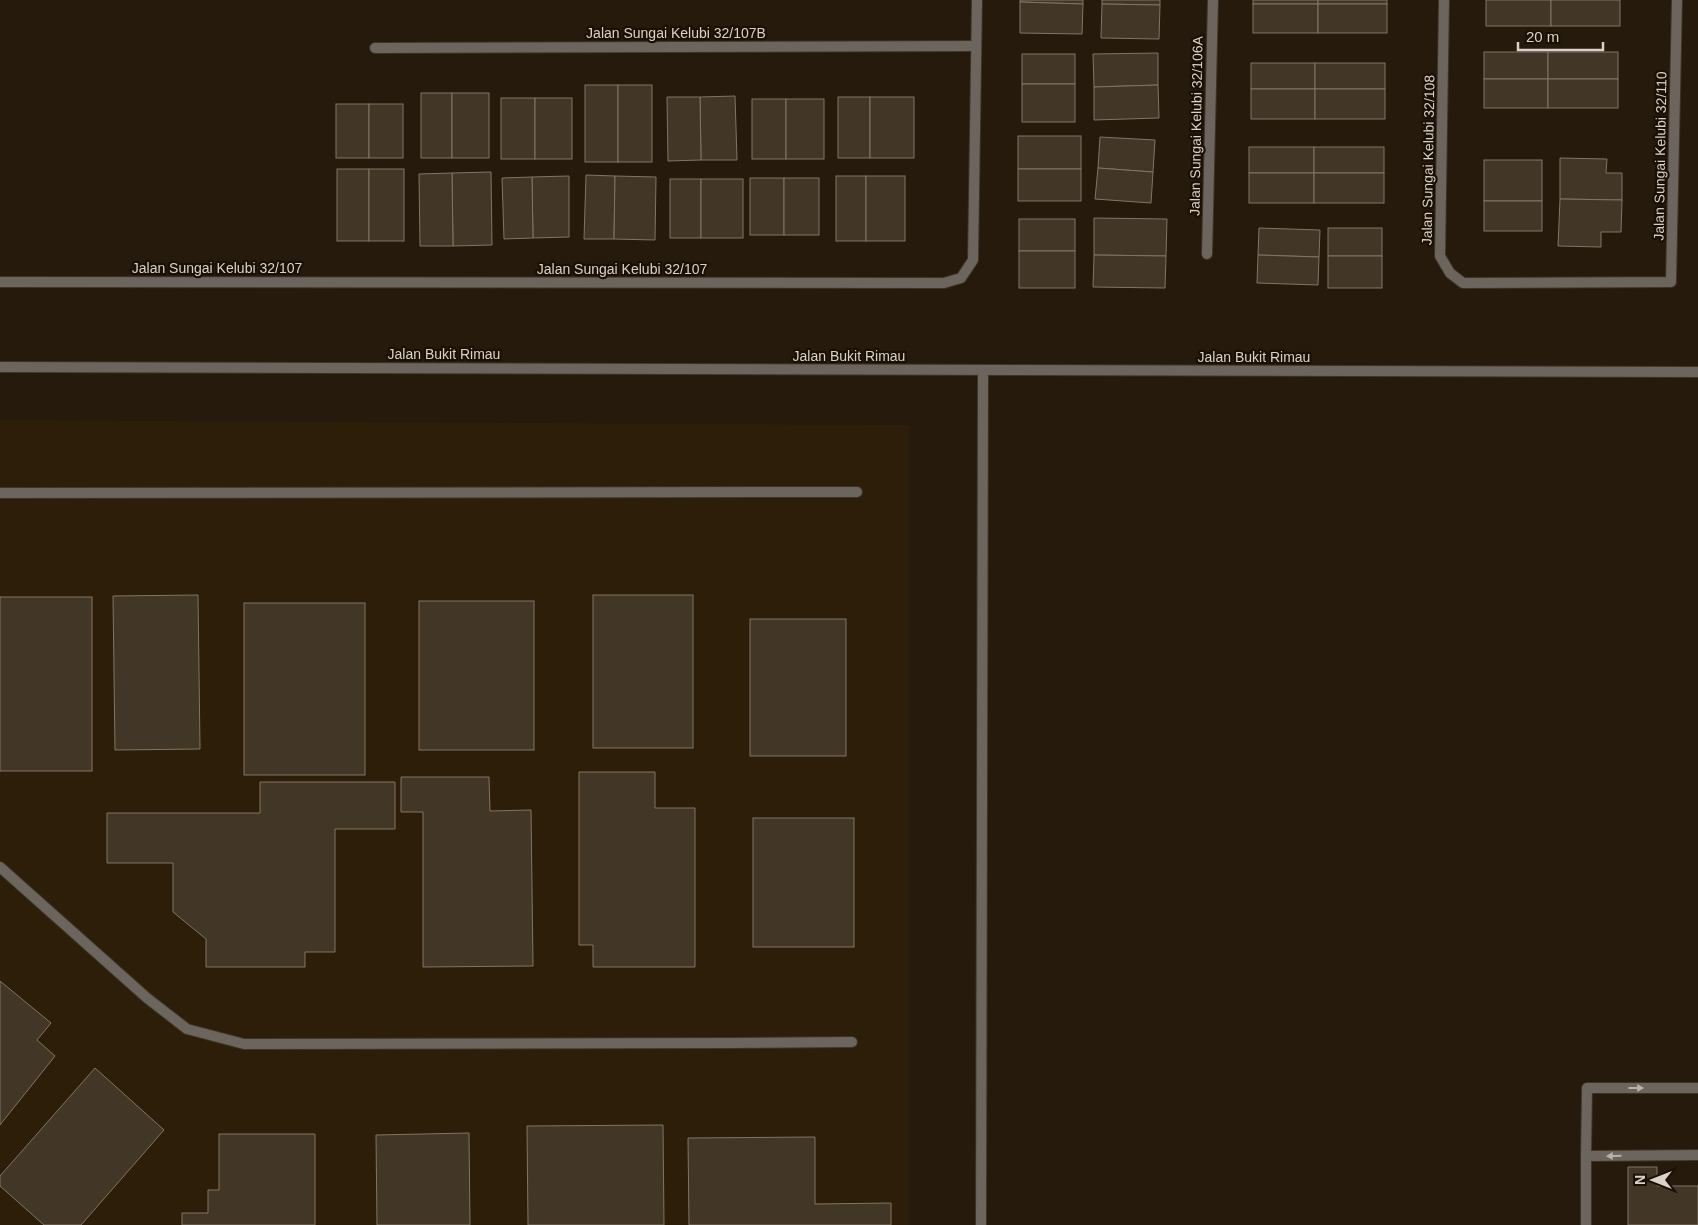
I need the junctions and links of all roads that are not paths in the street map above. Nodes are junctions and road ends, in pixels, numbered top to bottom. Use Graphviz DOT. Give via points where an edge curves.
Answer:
graph roads {
  1 [pos="977,0"];
  2 [pos="1213,0"];
  3 [pos="1444,0"];
  4 [pos="1677,0"];
  5 [pos="976,46"];
  6 [pos="375,48"];
  7 [pos="1207,254"];
  8 [pos="0,282"];
  9 [pos="1671,282"];
  10 [pos="0,367"];
  11 [pos="983,370"];
  12 [pos="1698,372"];
  13 [pos="857,492"];
  14 [pos="0,493"];
  15 [pos="0,867"];
  16 [pos="852,1042"];
  17 [pos="1698,1088"];
  18 [pos="1698,1155"];
  19 [pos="1586,1156"];
  20 [pos="980,1225"];
  21 [pos="1586,1225"];
  1 -- 5 [label="street, Jalan Sungai Kelubi 32/107"];
  2 -- 7 [label="street, Jalan Sungai Kelubi 32/106A"];
  3 -- 9 [label="street, Jalan Sungai Kelubi 32/108" via="1440,256 1450,274 1463,282"];
  4 -- 9 [label="street, Jalan Sungai Kelubi 32/110"];
  5 -- 6 [label="street, Jalan Sungai Kelubi 32/107B"];
  5 -- 8 [label="street, Jalan Sungai Kelubi 32/107" via="974,260 961,278 944,283"];
  10 -- 11 [label="street, Jalan Bukit Rimau"];
  11 -- 12 [label="street, Jalan Bukit Rimau"];
  11 -- 20 [label="street"];
  13 -- 14 [label="street"];
  15 -- 16 [label="street" via="147,998 187,1029 244,1044"];
  19 -- 17 [label="street, one-way" via="1587,1088"];
  18 -- 19 [label="street, one-way"];
  19 -- 21 [label="street"];
}
